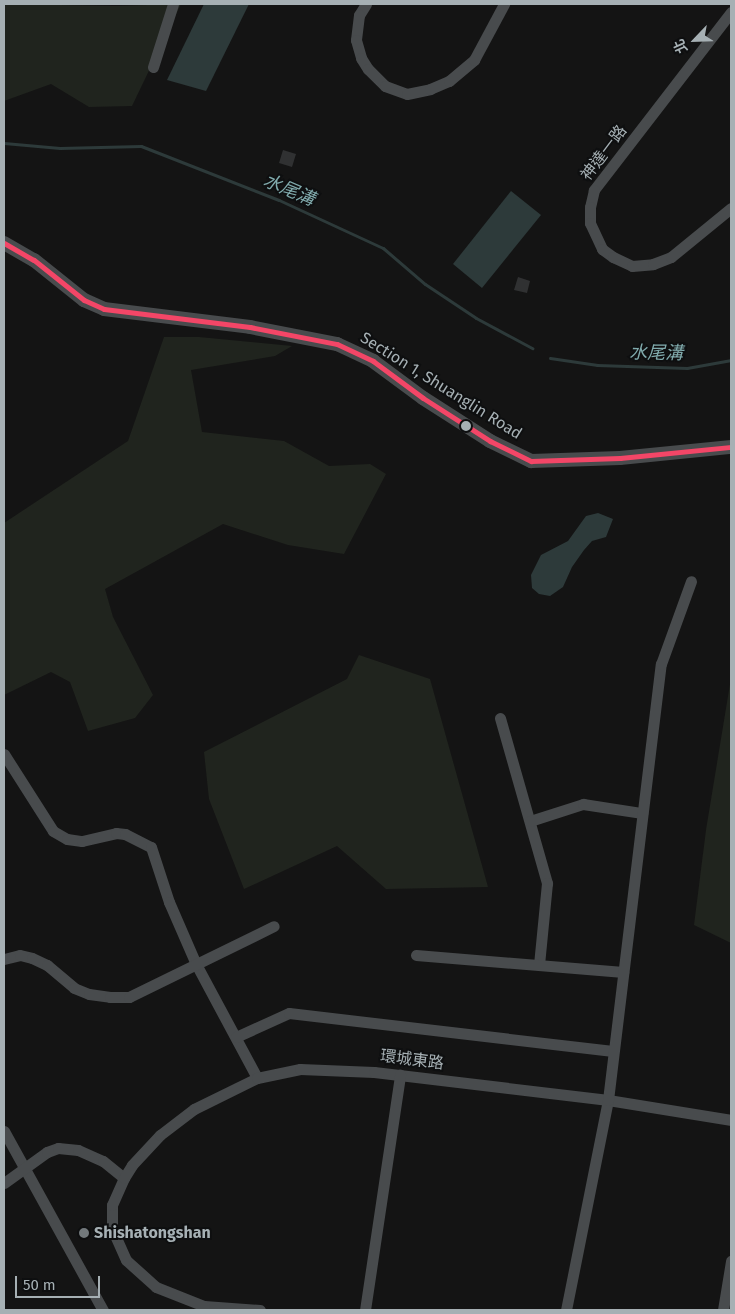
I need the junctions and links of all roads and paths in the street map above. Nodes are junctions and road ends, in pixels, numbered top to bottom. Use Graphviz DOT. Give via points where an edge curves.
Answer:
graph roads {
  1 [pos="172,4"];
  2 [pos="366,4"];
  3 [pos="504,4"];
  4 [pos="731,12"];
  5 [pos="153,67"];
  6 [pos="731,208"];
  7 [pos="4,243"];
  8 [pos="731,447"];
  9 [pos="691,581"];
  10 [pos="500,718"];
  11 [pos="4,754"];
  12 [pos="642,813"];
  13 [pos="530,821"];
  14 [pos="274,926"];
  15 [pos="416,955"];
  16 [pos="4,959"];
  17 [pos="196,964"];
  18 [pos="539,964"];
  19 [pos="623,972"];
  20 [pos="236,1037"];
  21 [pos="614,1051"];
  22 [pos="400,1075"];
  23 [pos="257,1078"];
  24 [pos="608,1100"];
  25 [pos="731,1120"];
  26 [pos="4,1131"];
  27 [pos="22,1168"];
  28 [pos="124,1178"];
  29 [pos="4,1183"];
  30 [pos="731,1261"];
  31 [pos="103,1310"];
  32 [pos="260,1310"];
  33 [pos="365,1310"];
  34 [pos="566,1310"];
  35 [pos="724,1310"];
  1 -- 5 [label="street"];
  2 -- 3 [label="street" via="359,15 356,40 361,58 385,86 408,94 449,81 474,60"];
  4 -- 6 [label="street, 神達一路" via="594,190 590,223 602,249 613,257 632,266 653,264 670,257"];
  7 -- 8 [label="street, Section 1, Shuanglin Road" via="34,260 84,300 104,309 250,327 337,344 373,361 490,441 531,461 620,458"];
  9 -- 12 [label="street" via="661,664"];
  10 -- 13 [label="street"];
  11 -- 17 [label="street" via="54,831 67,839 82,841 125,834 151,847 169,902"];
  12 -- 13 [label="street" via="583,804"];
  12 -- 19 [label="street"];
  13 -- 18 [label="street" via="547,883"];
  14 -- 17 [label="street"];
  15 -- 18 [label="street"];
  16 -- 17 [label="street" via="20,955 32,958 47,965 74,988 110,998 129,997"];
  17 -- 20 [label="street"];
  18 -- 19 [label="street"];
  19 -- 21 [label="street"];
  20 -- 21 [label="street" via="289,1013"];
  20 -- 23 [label="street"];
  21 -- 24 [label="street"];
  22 -- 23 [label="street, 環城東路" via="300,1069"];
  22 -- 24 [label="street, 環城東路"];
  22 -- 33 [label="street"];
  23 -- 28 [label="street, 環城東路" via="194,1109 167,1130 132,1165"];
  24 -- 25 [label="street, 環城東路"];
  24 -- 34 [label="street"];
  26 -- 27 [label="street"];
  27 -- 28 [label="street" via="58,1148 78,1150 103,1161"];
  27 -- 29 [label="street"];
  27 -- 31 [label="street"];
  28 -- 32 [label="street, 環城東路" via="112,1205 112,1228 126,1260 156,1287 204,1306"];
  30 -- 35 [label="street"];
}
